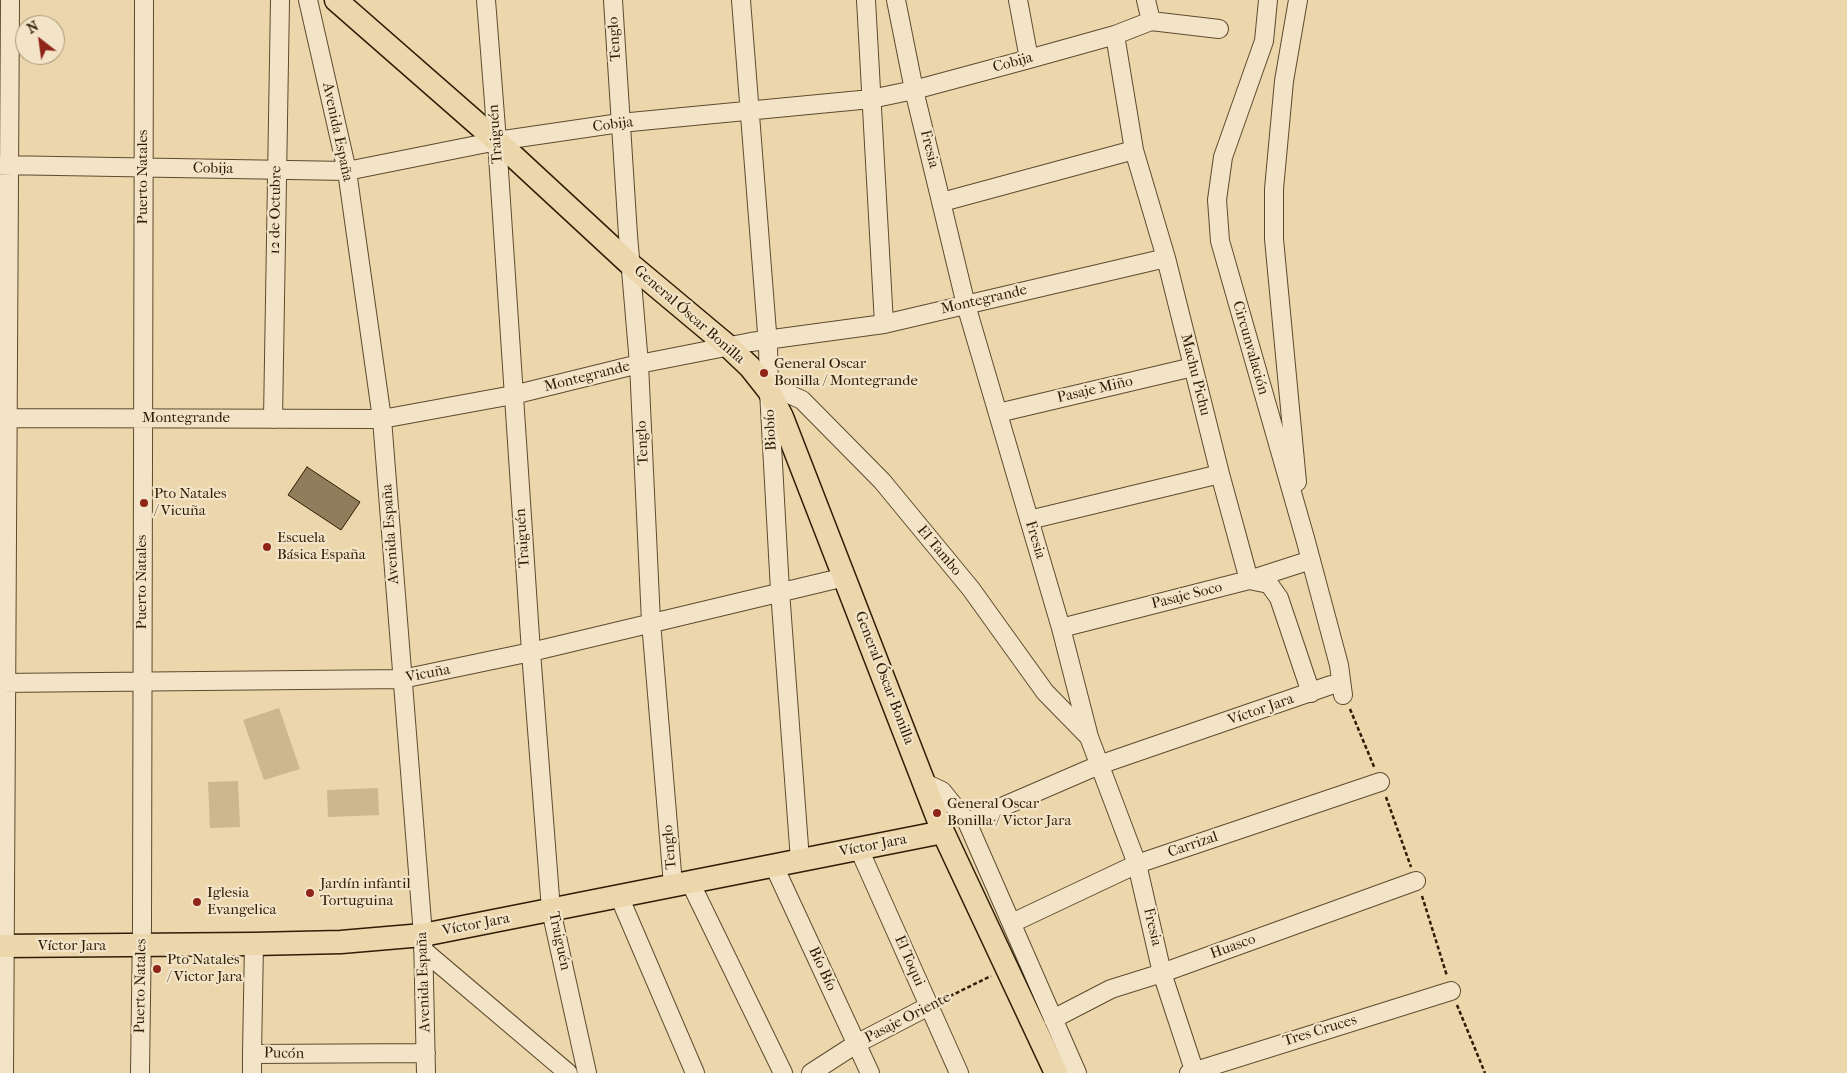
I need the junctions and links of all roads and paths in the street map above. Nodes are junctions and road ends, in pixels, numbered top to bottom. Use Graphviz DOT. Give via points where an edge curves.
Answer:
graph roads {
  1 [pos="10,0"];
  2 [pos="144,0"];
  3 [pos="280,0"];
  4 [pos="308,0"];
  5 [pos="336,0"];
  6 [pos="486,0"];
  7 [pos="613,0"];
  8 [pos="740,0"];
  9 [pos="866,0"];
  10 [pos="896,0"];
  11 [pos="1018,0"];
  12 [pos="1146,0"];
  13 [pos="1268,0"];
  14 [pos="1298,0"];
  15 [pos="1151,21"];
  16 [pos="1219,29"];
  17 [pos="1115,35"];
  18 [pos="1029,59"];
  19 [pos="914,90"];
  20 [pos="871,99"];
  21 [pos="749,110"];
  22 [pos="620,123"];
  23 [pos="497,141"];
  24 [pos="1134,150"];
  25 [pos="4,165"];
  26 [pos="143,168"];
  27 [pos="276,170"];
  28 [pos="347,172"];
  29 [pos="942,202"];
  30 [pos="1166,258"];
  31 [pos="631,265"];
  32 [pos="966,304"];
  33 [pos="884,324"];
  34 [pos="768,339"];
  35 [pos="729,347"];
  36 [pos="639,364"];
  37 [pos="1193,367"];
  38 [pos="769,391"];
  39 [pos="513,395"];
  40 [pos="998,413"];
  41 [pos="4,418"];
  42 [pos="143,418"];
  43 [pos="273,419"];
  44 [pos="382,420"];
  45 [pos="1220,474"];
  46 [pos="1029,520"];
  47 [pos="1302,525"];
  48 [pos="1311,560"];
  49 [pos="845,577"];
  50 [pos="1249,580"];
  51 [pos="780,591"];
  52 [pos="651,622"];
  53 [pos="1061,628"];
  54 [pos="531,652"];
  55 [pos="402,680"];
  56 [pos="3,683"];
  57 [pos="142,683"];
  58 [pos="1337,690"];
  59 [pos="1311,693"];
  60 [pos="1089,737"];
  61 [pos="1099,765"];
  62 [pos="1380,782"];
  63 [pos="925,783"];
  64 [pos="967,822"];
  65 [pos="943,832"];
  66 [pos="858,849"];
  67 [pos="800,860"];
  68 [pos="1137,864"];
  69 [pos="774,866"];
  70 [pos="1416,881"];
  71 [pos="682,884"];
  72 [pos="619,896"];
  73 [pos="551,910"];
  74 [pos="1012,923"];
  75 [pos="423,943"];
  76 [pos="254,944"];
  77 [pos="2,946"];
  78 [pos="142,946"];
  79 [pos="1008,968"];
  80 [pos="1162,973"];
  81 [pos="1451,991"];
  82 [pos="929,1006"];
  83 [pos="1053,1019"];
  84 [pos="856,1044"];
  85 [pos="426,1053"];
  86 [pos="252,1054"];
  87 [pos="1193,1072"];
  88 [pos="4,1073"];
  89 [pos="140,1073"];
  90 [pos="252,1073"];
  91 [pos="426,1073"];
  92 [pos="568,1073"];
  93 [pos="587,1073"];
  94 [pos="695,1073"];
  95 [pos="783,1073"];
  96 [pos="811,1073"];
  97 [pos="870,1073"];
  98 [pos="959,1073"];
  99 [pos="1056,1073"];
  100 [pos="1077,1073"];
  1 -- 25 [label="street"];
  2 -- 26 [label="street, Puerto Natales"];
  3 -- 27 [label="street, 12 de Octubre"];
  4 -- 28 [label="street, Avenida España"];
  5 -- 23 [label="main road, General Óscar Bonilla"];
  6 -- 23 [label="street, Traiguén"];
  7 -- 22 [label="street, Tenglo"];
  8 -- 21 [label="street, Biobío"];
  9 -- 20 [label="street"];
  10 -- 19 [label="street, Fresia"];
  11 -- 18 [label="street"];
  12 -- 15 [label="street"];
  13 -- 47 [label="street, Circunvalación" via="1264,41 1223,157 1217,208 1220,241"];
  14 -- 47 [label="street" via="1284,81 1274,189 1274,239"];
  15 -- 16 [label="street, Cobija"];
  15 -- 17 [label="street, Cobija"];
  17 -- 18 [label="street, Cobija"];
  17 -- 24 [label="street, Machu Pichu"];
  18 -- 19 [label="street, Cobija"];
  19 -- 20 [label="street, Cobija"];
  19 -- 29 [label="street, Fresia"];
  20 -- 21 [label="street, Cobija"];
  20 -- 33 [label="street"];
  21 -- 22 [label="street, Cobija"];
  21 -- 34 [label="street, Biobío"];
  22 -- 23 [label="street, Cobija"];
  22 -- 31 [label="street, Tenglo"];
  23 -- 28 [label="street, Cobija"];
  23 -- 31 [label="main road, General Óscar Bonilla"];
  23 -- 39 [label="street, Traiguén"];
  24 -- 29 [label="street"];
  24 -- 30 [label="street, Machu Pichu"];
  25 -- 26 [label="street, Cobija"];
  25 -- 41 [label="street"];
  26 -- 27 [label="street, Cobija"];
  26 -- 42 [label="street, Puerto Natales"];
  27 -- 28 [label="street, Cobija"];
  27 -- 43 [label="street, 12 de Octubre"];
  28 -- 44 [label="street, Avenida España"];
  29 -- 32 [label="street, Fresia"];
  30 -- 32 [label="street, Montegrande"];
  30 -- 37 [label="street, Machu Pichu"];
  31 -- 35 [label="main road, General Óscar Bonilla"];
  31 -- 36 [label="street, Tenglo"];
  32 -- 33 [label="street, Montegrande"];
  32 -- 40 [label="street, Fresia"];
  33 -- 34 [label="street, Montegrande"];
  34 -- 35 [label="street, Montegrande"];
  34 -- 38 [label="street, Biobío"];
  35 -- 36 [label="street, Montegrande"];
  35 -- 38 [label="main road, General Óscar Bonilla"];
  36 -- 39 [label="street, Montegrande"];
  36 -- 52 [label="street, Tenglo"];
  37 -- 40 [label="street, Pasaje Miño"];
  37 -- 45 [label="street, Machu Pichu"];
  38 -- 49 [label="main road, General Óscar Bonilla"];
  38 -- 51 [label="street, Biobío"];
  38 -- 60 [label="street, El Tambo" via="782,391 802,400 882,481 971,589 1045,692"];
  39 -- 44 [label="street, Montegrande"];
  39 -- 54 [label="street, Traiguén"];
  40 -- 46 [label="street, Fresia"];
  41 -- 42 [label="street, Montegrande"];
  41 -- 56 [label="street"];
  42 -- 43 [label="street, Montegrande"];
  42 -- 57 [label="street, Puerto Natales"];
  43 -- 44 [label="street, Montegrande"];
  44 -- 55 [label="street, Avenida España"];
  45 -- 46 [label="street"];
  45 -- 50 [label="street, Machu Pichu"];
  46 -- 53 [label="street, Fresia"];
  47 -- 48 [label="street, Circunvalación"];
  48 -- 50 [label="street, Pasaje Soco"];
  48 -- 58 [label="street, Circunvalación" via="1339,666"];
  49 -- 51 [label="street, Vicuña"];
  49 -- 63 [label="main road, General Óscar Bonilla"];
  50 -- 53 [label="street, Pasaje Soco"];
  50 -- 59 [label="street" via="1269,584 1280,598"];
  51 -- 52 [label="street, Vicuña"];
  51 -- 67 [label="street, Biobío"];
  52 -- 54 [label="street, Vicuña"];
  52 -- 71 [label="street, Tenglo"];
  53 -- 60 [label="street, Fresia"];
  54 -- 55 [label="street, Vicuña"];
  54 -- 73 [label="street, Traiguén"];
  55 -- 57 [label="street, Vicuña"];
  55 -- 75 [label="street, Avenida España"];
  56 -- 57 [label="street, Vicuña"];
  56 -- 77 [label="street"];
  57 -- 78 [label="street, Puerto Natales"];
  58 -- 59 [label="street, Víctor Jara"];
  59 -- 61 [label="street, Víctor Jara"];
  60 -- 61 [label="street, Fresia"];
  61 -- 64 [label="street, Víctor Jara"];
  61 -- 68 [label="street, Fresia"];
  62 -- 68 [label="street, Carrizal"];
  63 -- 64 [label="street" via="942,791"];
  63 -- 65 [label="main road, General Óscar Bonilla"];
  64 -- 74 [label="street"];
  65 -- 66 [label="main road, Víctor Jara"];
  65 -- 79 [label="main road, General Óscar Bonilla"];
  66 -- 67 [label="main road, Víctor Jara"];
  66 -- 82 [label="street, El Toqui"];
  67 -- 69 [label="main road, Víctor Jara"];
  68 -- 74 [label="street, Carrizal"];
  68 -- 80 [label="street, Fresia"];
  69 -- 71 [label="main road, Víctor Jara"];
  69 -- 84 [label="street, Bío Bío"];
  70 -- 80 [label="street, Huasco"];
  71 -- 72 [label="main road, Víctor Jara"];
  71 -- 95 [label="street, Tenglo"];
  72 -- 73 [label="main road, Víctor Jara"];
  72 -- 94 [label="street"];
  73 -- 75 [label="main road, Víctor Jara"];
  73 -- 93 [label="street, Traiguén"];
  74 -- 83 [label="street"];
  75 -- 76 [label="main road, Víctor Jara"];
  75 -- 85 [label="street, Avenida España"];
  75 -- 92 [label="street"];
  76 -- 78 [label="main road, Víctor Jara"];
  76 -- 86 [label="street, Pucón"];
  77 -- 78 [label="main road, Víctor Jara"];
  77 -- 88 [label="street"];
  78 -- 89 [label="street, Puerto Natales"];
  79 -- 82 [label="path, Pasaje Oriente"];
  79 -- 99 [label="main road, General Óscar Bonilla"];
  80 -- 83 [label="street, Huasco" via="1111,989"];
  80 -- 87 [label="street, Fresia"];
  81 -- 87 [label="street, Tres Cruces"];
  82 -- 84 [label="street, Pasaje Oriente"];
  82 -- 98 [label="street, El Toqui"];
  83 -- 100 [label="street"];
  84 -- 96 [label="street, Pasaje Oriente"];
  84 -- 97 [label="street, Bío Bío"];
  85 -- 86 [label="street, Pucón"];
  85 -- 91 [label="street, Avenida España"];
  86 -- 90 [label="street"];
}
